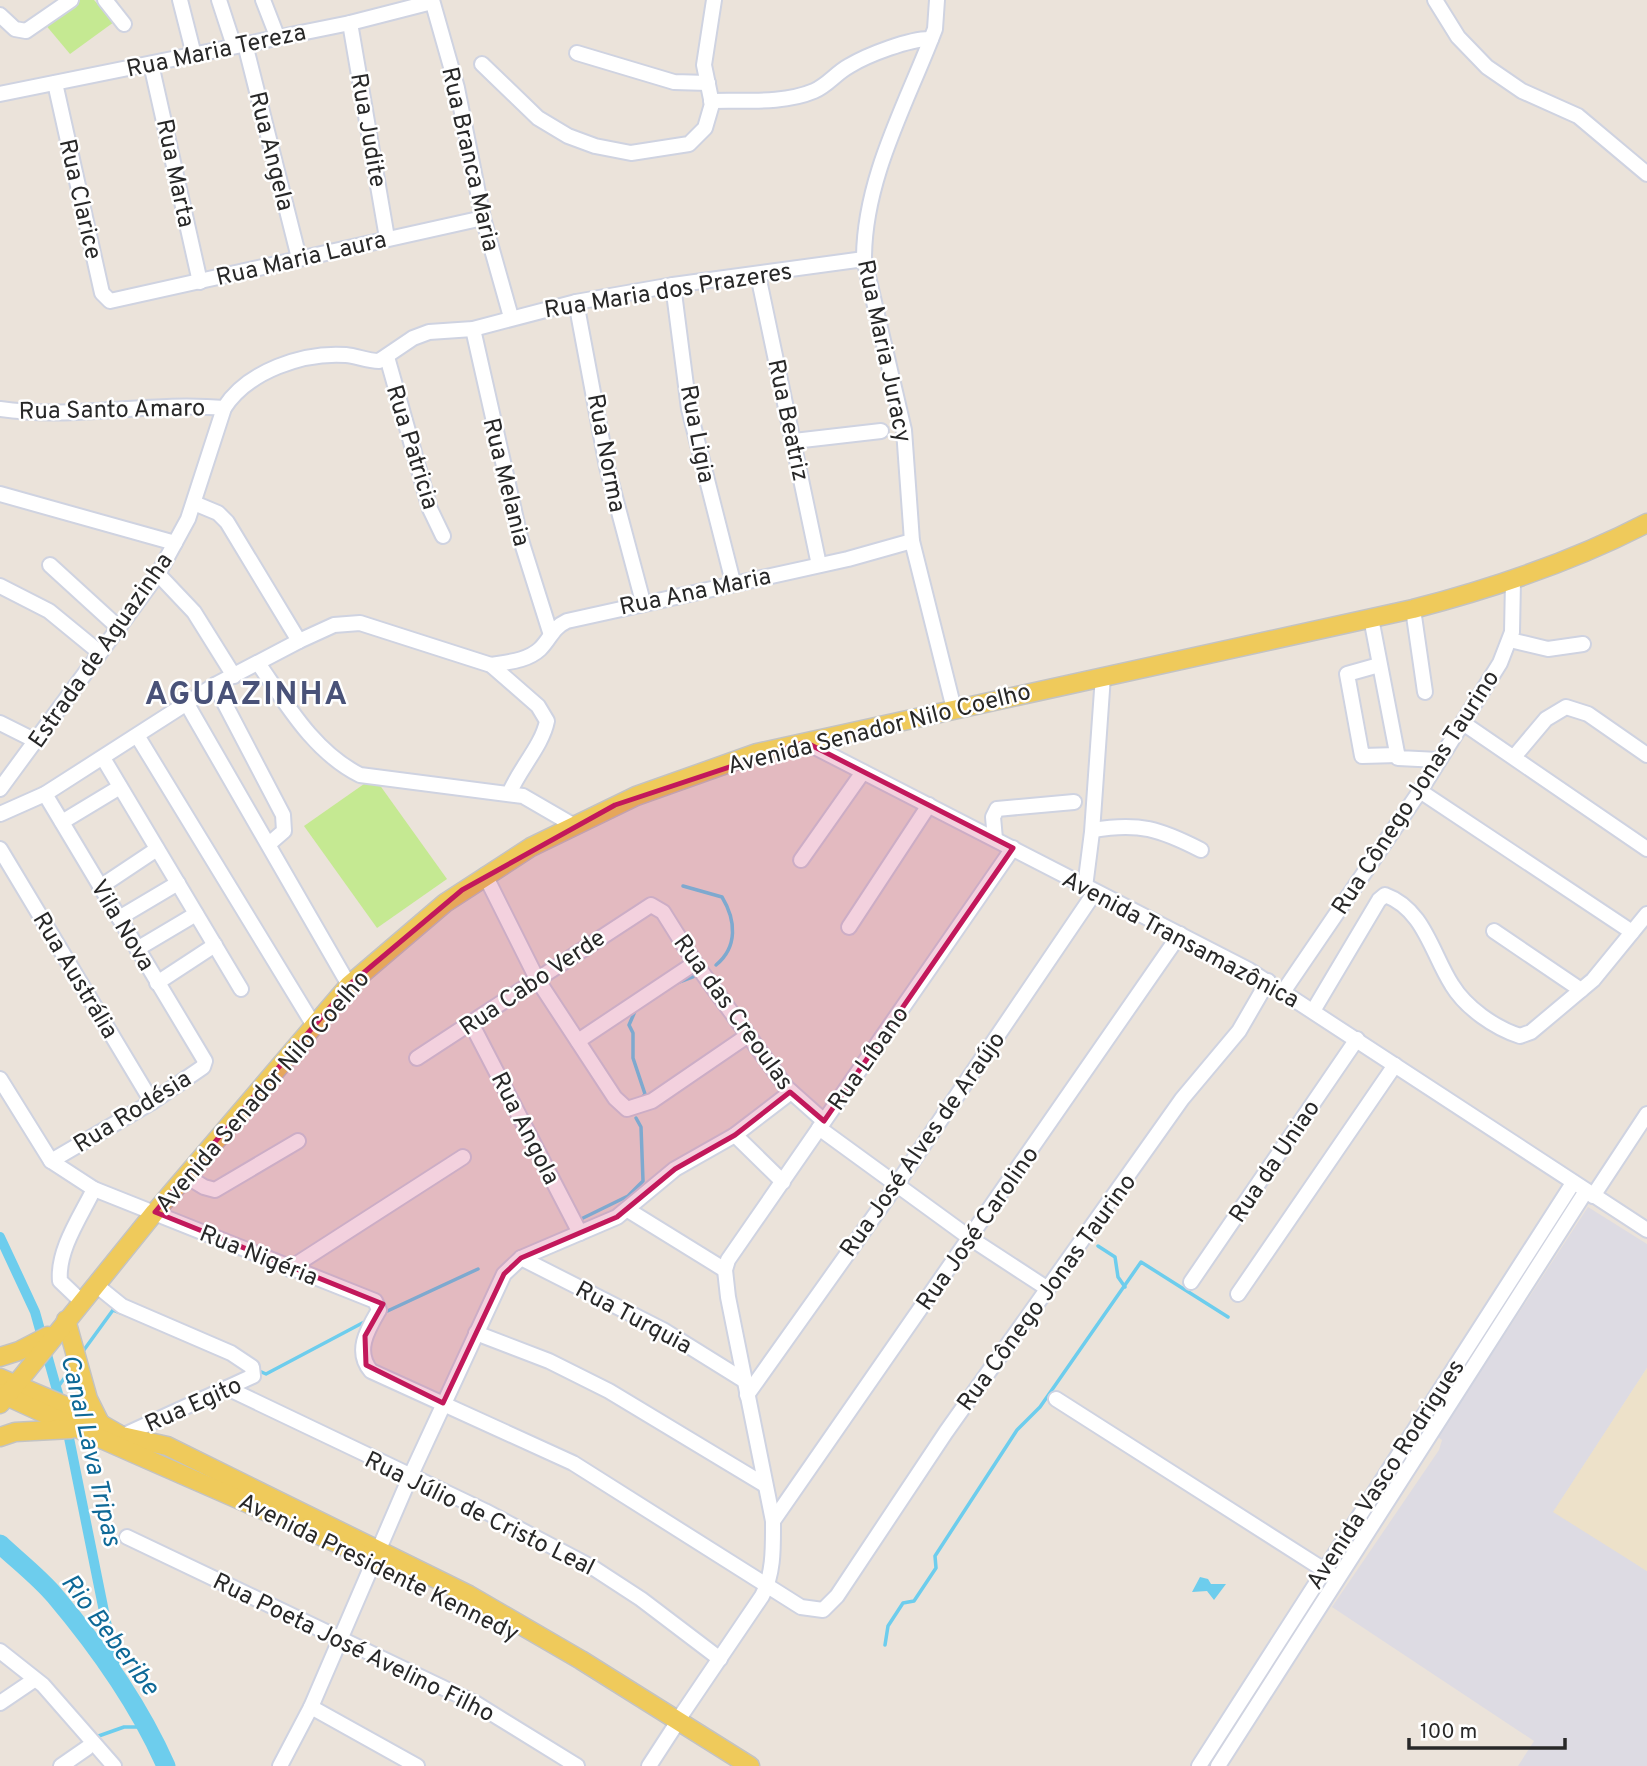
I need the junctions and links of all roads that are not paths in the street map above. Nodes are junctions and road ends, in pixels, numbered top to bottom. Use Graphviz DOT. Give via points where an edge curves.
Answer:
graph roads {
  1 [pos="71,0"];
  2 [pos="105,0"];
  3 [pos="180,0"];
  4 [pos="219,0"];
  5 [pos="263,0"];
  6 [pos="937,0"];
  7 [pos="1434,0"];
  8 [pos="432,1"];
  9 [pos="709,2"];
  10 [pos="393,6"];
  11 [pos="0,15"];
  12 [pos="350,23"];
  13 [pos="124,24"];
  14 [pos="277,36"];
  15 [pos="931,38"];
  16 [pos="240,45"];
  17 [pos="577,53"];
  18 [pos="194,55"];
  19 [pos="150,64"];
  20 [pos="482,64"];
  21 [pos="55,83"];
  22 [pos="708,83"];
  23 [pos="0,94"];
  24 [pos="711,101"];
  25 [pos="1647,174"];
  26 [pos="483,218"];
  27 [pos="387,238"];
  28 [pos="299,258"];
  29 [pos="864,259"];
  30 [pos="758,275"];
  31 [pos="200,282"];
  32 [pos="673,285"];
  33 [pos="120,301"];
  34 [pos="576,302"];
  35 [pos="511,317"];
  36 [pos="472,329"];
  37 [pos="387,356"];
  38 [pos="224,408"];
  39 [pos="0,409"];
  40 [pos="881,430"];
  41 [pos="794,441"];
  42 [pos="0,494"];
  43 [pos="194,503"];
  44 [pos="1647,523"];
  45 [pos="443,536"];
  46 [pos="912,541"];
  47 [pos="175,543"];
  48 [pos="50,565"];
  49 [pos="818,565"];
  50 [pos="158,574"];
  51 [pos="1513,581"];
  52 [pos="733,582"];
  53 [pos="0,586"];
  54 [pos="643,602"];
  55 [pos="1413,609"];
  56 [pos="1371,618"];
  57 [pos="119,628"];
  58 [pos="550,632"];
  59 [pos="1510,640"];
  60 [pos="299,641"];
  61 [pos="1583,643"];
  62 [pos="99,652"];
  63 [pos="258,663"];
  64 [pos="491,665"];
  65 [pos="1379,665"];
  66 [pos="234,676"];
  67 [pos="1102,676"];
  68 [pos="215,685"];
  69 [pos="1425,692"];
  70 [pos="187,704"];
  71 [pos="954,709"];
  72 [pos="0,723"];
  73 [pos="1463,723"];
  74 [pos="138,737"];
  75 [pos="37,741"];
  76 [pos="805,741"];
  77 [pos="1398,755"];
  78 [pos="1647,755"];
  79 [pos="1514,757"];
  80 [pos="103,758"];
  81 [pos="1439,760"];
  82 [pos="863,772"];
  83 [pos="120,787"];
  84 [pos="0,789"];
  85 [pos="1420,790"];
  86 [pos="45,794"];
  87 [pos="509,794"];
  88 [pos="1074,802"];
  89 [pos="929,805"];
  90 [pos="0,814"];
  91 [pos="62,822"];
  92 [pos="573,825"];
  93 [pos="1093,830"];
  94 [pos="995,839"];
  95 [pos="269,844"];
  96 [pos="1013,848"];
  97 [pos="0,849"];
  98 [pos="157,849"];
  99 [pos="1647,849"];
  100 [pos="1201,850"];
  101 [pos="801,860"];
  102 [pos="485,875"];
  103 [pos="178,883"];
  104 [pos="100,887"];
  105 [pos="1090,889"];
  106 [pos="647,906"];
  107 [pos="196,914"];
  108 [pos="1647,914"];
  109 [pos="119,918"];
  110 [pos="849,927"];
  111 [pos="1494,931"];
  112 [pos="1632,932"];
  113 [pos="1180,934"];
  114 [pos="215,945"];
  115 [pos="137,949"];
  116 [pos="695,963"];
  117 [pos="537,979"];
  118 [pos="1268,981"];
  119 [pos="158,983"];
  120 [pos="349,985"];
  121 [pos="241,989"];
  122 [pos="1581,990"];
  123 [pos="1283,992"];
  124 [pos="1313,1011"];
  125 [pos="471,1023"];
  126 [pos="313,1024"];
  127 [pos="747,1036"];
  128 [pos="1357,1039"];
  129 [pos="578,1041"];
  130 [pos="202,1056"];
  131 [pos="417,1058"];
  132 [pos="1395,1065"];
  133 [pos="0,1079"];
  134 [pos="791,1092"];
  135 [pos="152,1101"];
  136 [pos="1647,1114"];
  137 [pos="822,1125"];
  138 [pos="735,1135"];
  139 [pos="298,1141"];
  140 [pos="463,1157"];
  141 [pos="51,1161"];
  142 [pos="186,1176"];
  143 [pos="783,1182"];
  144 [pos="1573,1183"];
  145 [pos="897,1184"];
  146 [pos="94,1189"];
  147 [pos="1590,1194"];
  148 [pos="628,1210"];
  149 [pos="155,1212"];
  150 [pos="1647,1230"];
  151 [pos="580,1233"];
  152 [pos="970,1238"];
  153 [pos="1529,1251"];
  154 [pos="521,1258"];
  155 [pos="1542,1260"];
  156 [pos="289,1269"];
  157 [pos="725,1270"];
  158 [pos="1191,1282"];
  159 [pos="96,1285"];
  160 [pos="1048,1289"];
  161 [pos="1238,1294"];
  162 [pos="82,1302"];
  163 [pos="62,1326"];
  164 [pos="476,1333"];
  165 [pos="40,1346"];
  166 [pos="0,1357"];
  167 [pos="227,1388"];
  168 [pos="746,1388"];
  169 [pos="4,1391"];
  170 [pos="1056,1399"];
  171 [pos="443,1403"];
  172 [pos="50,1415"];
  173 [pos="86,1426"];
  174 [pos="0,1437"];
  175 [pos="122,1443"];
  176 [pos="207,1475"];
  177 [pos="410,1477"];
  178 [pos="765,1485"];
  179 [pos="773,1521"];
  180 [pos="127,1537"];
  181 [pos="376,1554"];
  182 [pos="1324,1570"];
  183 [pos="1339,1579"];
  184 [pos="768,1585"];
  185 [pos="341,1637"];
  186 [pos="0,1651"];
  187 [pos="720,1658"];
  188 [pos="31,1682"];
  189 [pos="0,1703"];
  190 [pos="311,1706"];
  191 [pos="675,1725"];
  192 [pos="87,1748"];
  193 [pos="61,1766"];
  194 [pos="114,1766"];
  195 [pos="280,1766"];
  196 [pos="417,1766"];
  197 [pos="577,1766"];
  198 [pos="649,1766"];
  199 [pos="727,1766"];
  200 [pos="750,1766"];
  201 [pos="1199,1766"];
  202 [pos="1218,1766"];
  1 -- 11 [label="street" via="26,31 15,29"];
  2 -- 13 [label="street"];
  3 -- 18 [label="street"];
  4 -- 16 [label="street, Rua Angela"];
  5 -- 14 [label="street"];
  6 -- 15 [label="street, Rua Maria Juracy"];
  7 -- 25 [label="street" via="1458,37 1487,67 1522,92 1577,116"];
  8 -- 10 [label="street, Rua Maria Tereza"];
  8 -- 26 [label="street, Rua Branca Maria" via="457,88"];
  9 -- 22 [label="street"];
  10 -- 12 [label="street, Rua Maria Tereza"];
  12 -- 14 [label="street, Rua Maria Tereza"];
  12 -- 27 [label="street, Rua Judite"];
  14 -- 16 [label="street, Rua Maria Tereza"];
  15 -- 24 [label="street" via="850,65 811,92 766,100"];
  15 -- 29 [label="street, Rua Maria Juracy" via="871,196"];
  16 -- 18 [label="street, Rua Maria Tereza"];
  16 -- 28 [label="street, Rua Angela"];
  17 -- 22 [label="street" via="674,82"];
  18 -- 19 [label="street, Rua Maria Tereza"];
  19 -- 21 [label="street, Rua Maria Tereza"];
  19 -- 31 [label="street, Rua Marta"];
  20 -- 24 [label="street" via="538,118 568,136 616,152 689,144 705,128"];
  21 -- 23 [label="street, Rua Maria Tereza"];
  21 -- 33 [label="street, Rua Clarice" via="102,293 110,301"];
  22 -- 24 [label="street"];
  26 -- 27 [label="street, Rua Maria Laura"];
  26 -- 35 [label="street, Rua Branca Maria"];
  27 -- 28 [label="street, Rua Maria Laura"];
  28 -- 31 [label="street, Rua Maria Laura"];
  29 -- 30 [label="street, Rua Maria dos Prazeres"];
  29 -- 46 [label="street, Rua Maria Juracy" via="904,430"];
  30 -- 32 [label="street, Rua Maria dos Prazeres"];
  30 -- 41 [label="street, Rua Beatriz"];
  31 -- 33 [label="street, Rua Maria Laura"];
  32 -- 34 [label="street, Rua Maria dos Prazeres"];
  32 -- 52 [label="street, Rua Ligia" via="690,409"];
  34 -- 35 [label="street, Rua Maria dos Prazeres"];
  34 -- 54 [label="street, Rua Norma" via="614,499"];
  35 -- 36 [label="street, Rua Maria dos Prazeres"];
  36 -- 37 [label="street" via="421,334"];
  36 -- 58 [label="street, Rua Melania" via="520,537"];
  37 -- 38 [label="street, Estrada de Aguazinha" via="370,361 349,355 309,356 274,368"];
  37 -- 45 [label="street, Rua Patricia" via="430,509"];
  38 -- 39 [label="street, Rua Santo Amaro"];
  38 -- 43 [label="street, Estrada de Aguazinha"];
  40 -- 41 [label="street"];
  41 -- 49 [label="street, Rua Beatriz"];
  42 -- 47 [label="street"];
  43 -- 47 [label="street, Estrada de Aguazinha"];
  43 -- 60 [label="street" via="227,522"];
  44 -- 51 [label="main road, Avenida Senador Nilo Coelho"];
  46 -- 49 [label="street, Rua Ana Maria"];
  46 -- 71 [label="street, Rua Maria Juracy"];
  47 -- 50 [label="street, Estrada de Aguazinha"];
  48 -- 57 [label="street"];
  49 -- 52 [label="street, Rua Ana Maria"];
  50 -- 57 [label="street, Estrada de Aguazinha"];
  50 -- 66 [label="street" via="194,612"];
  51 -- 55 [label="main road, Avenida Senador Nilo Coelho"];
  51 -- 59 [label="street, Rua Cônego Jonas Taurino"];
  52 -- 54 [label="street, Rua Ana Maria"];
  53 -- 62 [label="street" via="49,611"];
  54 -- 58 [label="street, Rua Ana Maria" via="567,621"];
  55 -- 56 [label="main road, Avenida Senador Nilo Coelho"];
  55 -- 69 [label="street"];
  56 -- 65 [label="street"];
  56 -- 67 [label="main road, Avenida Senador Nilo Coelho"];
  57 -- 62 [label="street, Estrada de Aguazinha"];
  58 -- 64 [label="street, Rua Ana Maria" via="531,655"];
  59 -- 61 [label="street" via="1548,649"];
  59 -- 73 [label="street, Rua Cônego Jonas Taurino"];
  60 -- 63 [label="street"];
  60 -- 64 [label="street" via="334,625 360,623"];
  62 -- 75 [label="street, Estrada de Aguazinha"];
  63 -- 66 [label="street"];
  63 -- 87 [label="street" via="314,740 360,775"];
  64 -- 87 [label="street" via="538,706 547,721"];
  65 -- 77 [label="street"];
  65 -- 77 [label="street" via="1347,674 1350,701 1362,757"];
  66 -- 68 [label="street"];
  67 -- 71 [label="main road, Avenida Senador Nilo Coelho"];
  67 -- 93 [label="street, Rua José Alves de Araújo"];
  68 -- 70 [label="street"];
  68 -- 95 [label="street" via="283,815 284,831"];
  70 -- 74 [label="street"];
  70 -- 95 [label="street"];
  71 -- 76 [label="main road, Avenida Senador Nilo Coelho"];
  72 -- 75 [label="street"];
  73 -- 79 [label="street"];
  73 -- 81 [label="street, Rua Cônego Jonas Taurino"];
  74 -- 80 [label="street"];
  74 -- 126 [label="street"];
  75 -- 84 [label="street, Estrada de Aguazinha"];
  76 -- 82 [label="street, Avenida Transamazônica"];
  76 -- 92 [label="main road, Avenida Senador Nilo Coelho" via="658,788"];
  77 -- 81 [label="street"];
  78 -- 79 [label="street" via="1588,715 1566,708 1546,719"];
  79 -- 99 [label="street"];
  80 -- 83 [label="street"];
  80 -- 86 [label="street"];
  81 -- 85 [label="street, Rua Cônego Jonas Taurino"];
  82 -- 89 [label="street, Avenida Transamazônica"];
  82 -- 101 [label="street"];
  83 -- 91 [label="street"];
  83 -- 98 [label="street"];
  85 -- 112 [label="street"];
  85 -- 123 [label="street, Rua Cônego Jonas Taurino"];
  86 -- 90 [label="street"];
  86 -- 91 [label="street, Vila Nova"];
  87 -- 92 [label="street" via="538,802"];
  88 -- 94 [label="street" via="997,809"];
  89 -- 94 [label="street, Avenida Transamazônica"];
  89 -- 110 [label="street"];
  91 -- 104 [label="street, Vila Nova"];
  92 -- 102 [label="main road, Avenida Senador Nilo Coelho"];
  93 -- 100 [label="street" via="1141,826"];
  93 -- 105 [label="street, Rua José Alves de Araújo"];
  94 -- 96 [label="street, Avenida Transamazônica"];
  95 -- 120 [label="street"];
  96 -- 105 [label="street, Avenida Transamazônica"];
  96 -- 137 [label="street, Rua Líbano"];
  97 -- 135 [label="street, Rua Austrália"];
  98 -- 103 [label="street"];
  98 -- 104 [label="street"];
  102 -- 117 [label="street"];
  102 -- 120 [label="main road, Avenida Senador Nilo Coelho"];
  103 -- 107 [label="street"];
  103 -- 109 [label="street"];
  104 -- 109 [label="street, Vila Nova"];
  105 -- 113 [label="street, Avenida Transamazônica"];
  105 -- 145 [label="street, Rua José Alves de Araújo"];
  106 -- 116 [label="street, Rua das Creoulas" via="663,912"];
  106 -- 117 [label="street, Rua Cabo Verde"];
  107 -- 114 [label="street"];
  107 -- 115 [label="street"];
  108 -- 112 [label="street"];
  109 -- 115 [label="street, Vila Nova"];
  111 -- 122 [label="street"];
  112 -- 122 [label="street"];
  113 -- 118 [label="street, Avenida Transamazônica"];
  113 -- 152 [label="street, Rua José Carolino"];
  114 -- 119 [label="street"];
  114 -- 121 [label="street"];
  115 -- 119 [label="street, Vila Nova"];
  116 -- 127 [label="street, Rua das Creoulas"];
  116 -- 129 [label="street"];
  117 -- 125 [label="street, Rua Cabo Verde"];
  117 -- 129 [label="street"];
  118 -- 123 [label="street, Avenida Transamazônica"];
  118 -- 160 [label="street, Rua Cônego Jonas Taurino" via="1239,1031 1182,1099"];
  119 -- 130 [label="street, Vila Nova"];
  120 -- 126 [label="main road, Avenida Senador Nilo Coelho"];
  122 -- 124 [label="street, Rua Cônego Jonas Taurino" via="1531,1032 1517,1036 1459,995 1424,929 1385,895"];
  123 -- 124 [label="street, Avenida Transamazônica"];
  124 -- 128 [label="street, Avenida Transamazônica"];
  125 -- 131 [label="street, Rua Cabo Verde"];
  125 -- 151 [label="street, Rua Angola"];
  126 -- 142 [label="main road, Avenida Senador Nilo Coelho"];
  127 -- 129 [label="street" via="652,1101 631,1109 615,1098"];
  127 -- 134 [label="street, Rua das Creoulas"];
  128 -- 132 [label="street, Avenida Transamazônica"];
  128 -- 158 [label="street, Rua da Uniao"];
  130 -- 135 [label="street, Rua Rodésia" via="203,1067"];
  132 -- 144 [label="street, Avenida Transamazônica"];
  132 -- 161 [label="street"];
  133 -- 141 [label="street, Rua Nigéria"];
  134 -- 137 [label="street, Rua das Creoulas"];
  134 -- 138 [label="street"];
  135 -- 141 [label="street, Rua Rodésia"];
  136 -- 147 [label="street, Avenida Vasco Rodrigues"];
  137 -- 143 [label="street, Rua Líbano"];
  137 -- 145 [label="street, Rua das Creoulas"];
  138 -- 143 [label="street"];
  138 -- 148 [label="street" via="675,1169"];
  139 -- 142 [label="street" via="215,1190"];
  140 -- 156 [label="street"];
  141 -- 146 [label="street, Rua Nigéria"];
  142 -- 149 [label="main road, Avenida Senador Nilo Coelho"];
  143 -- 157 [label="street, Rua Líbano"];
  144 -- 147 [label="street, Avenida Transamazônica"];
  144 -- 153 [label="street, Avenida Vasco Rodrigues"];
  145 -- 152 [label="street, Rua das Creoulas"];
  145 -- 168 [label="street, Rua José Alves de Araújo"];
  146 -- 149 [label="street, Rua Nigéria"];
  146 -- 162 [label="street" via="60,1269 60,1281"];
  147 -- 150 [label="street, Avenida Transamazônica"];
  147 -- 155 [label="street, Avenida Vasco Rodrigues"];
  148 -- 151 [label="street"];
  148 -- 157 [label="street"];
  149 -- 156 [label="street, Rua Nigéria"];
  149 -- 159 [label="main road, Avenida Senador Nilo Coelho"];
  151 -- 154 [label="street"];
  152 -- 160 [label="street, Rua das Creoulas"];
  152 -- 179 [label="street, Rua José Carolino"];
  153 -- 155 [label="street"];
  153 -- 182 [label="street, Avenida Vasco Rodrigues"];
  154 -- 164 [label="street" via="505,1274"];
  154 -- 168 [label="street, Rua Turquia" via="663,1330"];
  155 -- 183 [label="street, Avenida Vasco Rodrigues"];
  156 -- 171 [label="street, Rua Nigéria" via="375,1301 379,1310 368,1329 363,1352 371,1371"];
  157 -- 168 [label="street"];
  159 -- 162 [label="main road, Avenida Senador Nilo Coelho"];
  159 -- 167 [label="street, Rua Egito" via="122,1306 252,1371"];
  160 -- 184 [label="street, Rua Cônego Jonas Taurino" via="829,1606 801,1607"];
  162 -- 163 [label="main road, Avenida Senador Nilo Coelho"];
  163 -- 165 [label="main road, Avenida Senador Nilo Coelho"];
  163 -- 173 [label="main road" via="83,1386"];
  164 -- 171 [label="street"];
  164 -- 178 [label="street" via="609,1391"];
  165 -- 166 [label="main road"];
  165 -- 169 [label="main road, Avenida Senador Nilo Coelho"];
  167 -- 175 [label="street, Rua Egito"];
  167 -- 177 [label="street, Rua Júlio de Cristo Leal"];
  168 -- 178 [label="street"];
  169 -- 172 [label="main road, Avenida Presidente Kennedy"];
  170 -- 182 [label="street"];
  171 -- 177 [label="street"];
  171 -- 184 [label="street" via="573,1463"];
  172 -- 173 [label="main road, Avenida Presidente Kennedy"];
  172 -- 174 [label="main road"];
  173 -- 175 [label="main road, Avenida Presidente Kennedy"];
  175 -- 176 [label="main road, Avenida Presidente Kennedy"];
  176 -- 181 [label="main road, Avenida Presidente Kennedy"];
  176 -- 181 [label="main road, Avenida Presidente Kennedy" via="301,1510"];
  177 -- 181 [label="street"];
  177 -- 187 [label="street, Rua Júlio de Cristo Leal" via="595,1569"];
  178 -- 179 [label="street"];
  179 -- 184 [label="street"];
  180 -- 185 [label="street, Rua Poeta José Avelino Filho"];
  181 -- 185 [label="street"];
  181 -- 191 [label="main road, Avenida Presidente Kennedy" via="469,1595"];
  182 -- 183 [label="street"];
  182 -- 201 [label="street, Avenida Vasco Rodrigues"];
  183 -- 202 [label="street, Avenida Vasco Rodrigues"];
  184 -- 187 [label="street"];
  185 -- 190 [label="street"];
  185 -- 197 [label="street, Rua Poeta José Avelino Filho" via="475,1703"];
  186 -- 194 [label="street" via="43,1685"];
  187 -- 191 [label="street"];
  188 -- 189 [label="street"];
  190 -- 195 [label="street"];
  190 -- 196 [label="street"];
  191 -- 198 [label="street"];
  191 -- 199 [label="main road, Avenida Presidente Kennedy"];
  191 -- 200 [label="main road, Avenida Presidente Kennedy"];
  192 -- 193 [label="street"];
}
